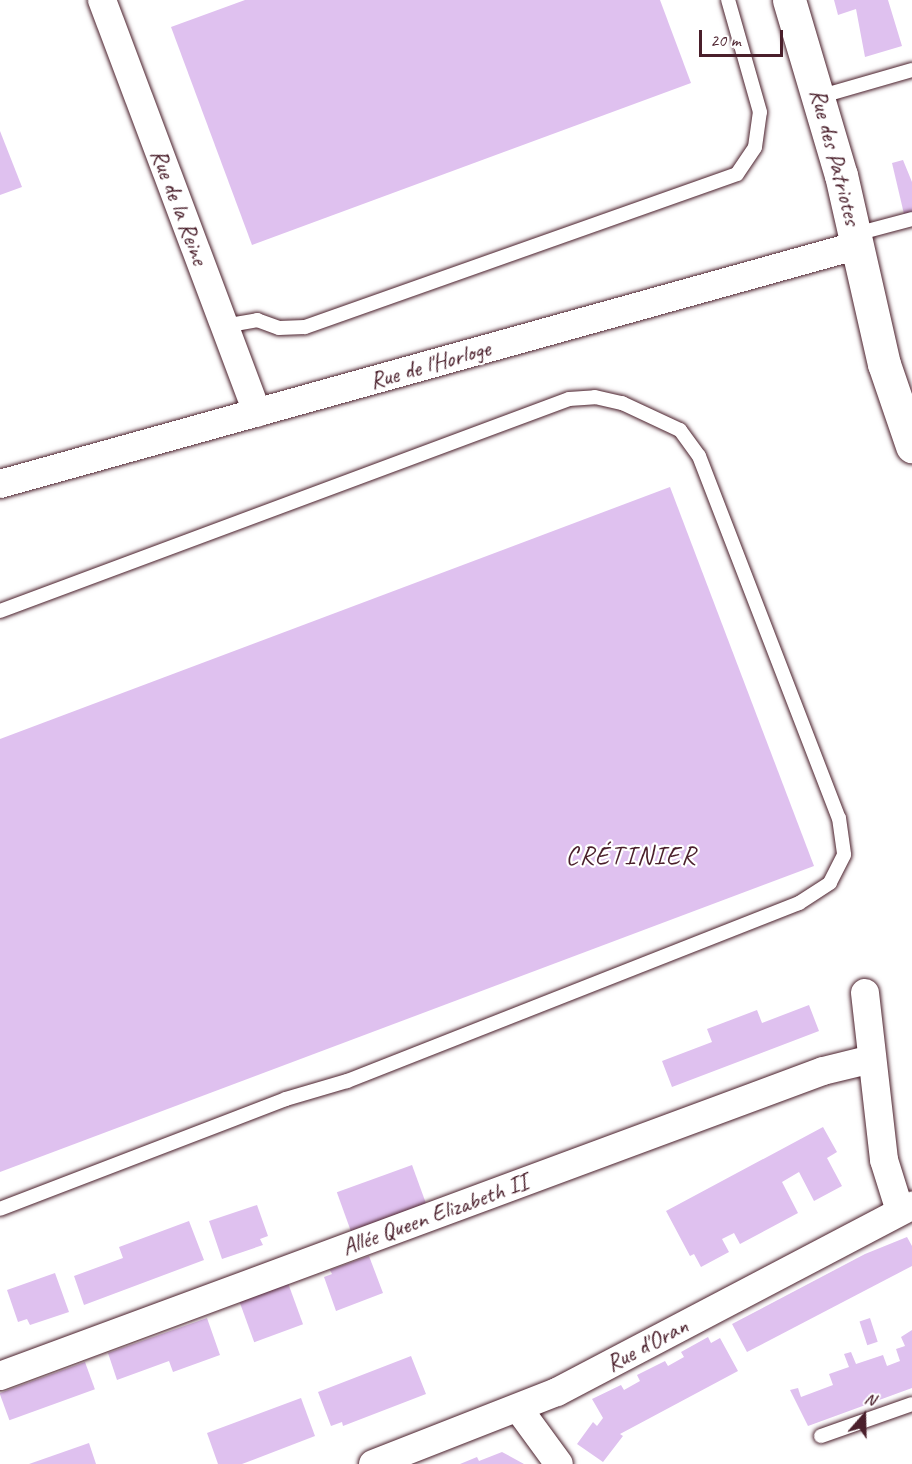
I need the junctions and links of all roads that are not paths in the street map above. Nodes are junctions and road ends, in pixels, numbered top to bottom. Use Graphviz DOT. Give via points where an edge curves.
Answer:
graph roads {
  1 [pos="102,0"];
  2 [pos="728,0"];
  3 [pos="789,0"];
  4 [pos="912,70"];
  5 [pos="819,97"];
  6 [pos="912,219"];
  7 [pos="857,239"];
  8 [pos="224,326"];
  9 [pos="912,387"];
  10 [pos="257,413"];
  11 [pos="912,446"];
  12 [pos="0,484"];
  13 [pos="0,611"];
  14 [pos="865,993"];
  15 [pos="872,1059"];
  16 [pos="906,1208"];
  17 [pos="0,1209"];
  18 [pos="0,1376"];
  19 [pos="912,1404"];
  20 [pos="518,1408"];
  21 [pos="821,1436"];
  22 [pos="372,1464"];
  23 [pos="559,1464"];
  1 -- 8 [label="street, Rue de la Reine"];
  2 -- 8 [label="lane" via="760,112 755,147 737,174 305,327 279,328 257,320"];
  3 -- 5 [label="street, Rue des Patriotes"];
  4 -- 5 [label="lane"];
  5 -- 7 [label="street, Rue des Patriotes"];
  6 -- 7 [label="lane"];
  7 -- 9 [label="street, Rue des Patriotes" via="898,328"];
  7 -- 10 [label="street, Rue de l'Horloge"];
  7 -- 11 [label="street, Rue des Patriotes" via="884,364"];
  8 -- 10 [label="street, Rue de la Reine"];
  10 -- 12 [label="street, Rue de l'Horloge"];
  13 -- 17 [label="lane" via="562,402 595,397 622,403 680,430 699,456 839,818 844,849 842,865 830,883 799,903 358,1077 286,1100"];
  14 -- 15 [label="street"];
  15 -- 16 [label="street" via="884,1160"];
  15 -- 18 [label="street, Allée Queen Elizabeth II" via="823,1071"];
  16 -- 20 [label="street, Rue d'Oran" via="574,1383"];
  19 -- 21 [label="lane"];
  20 -- 22 [label="street, Rue d'Oran"];
  20 -- 23 [label="street"];
}
